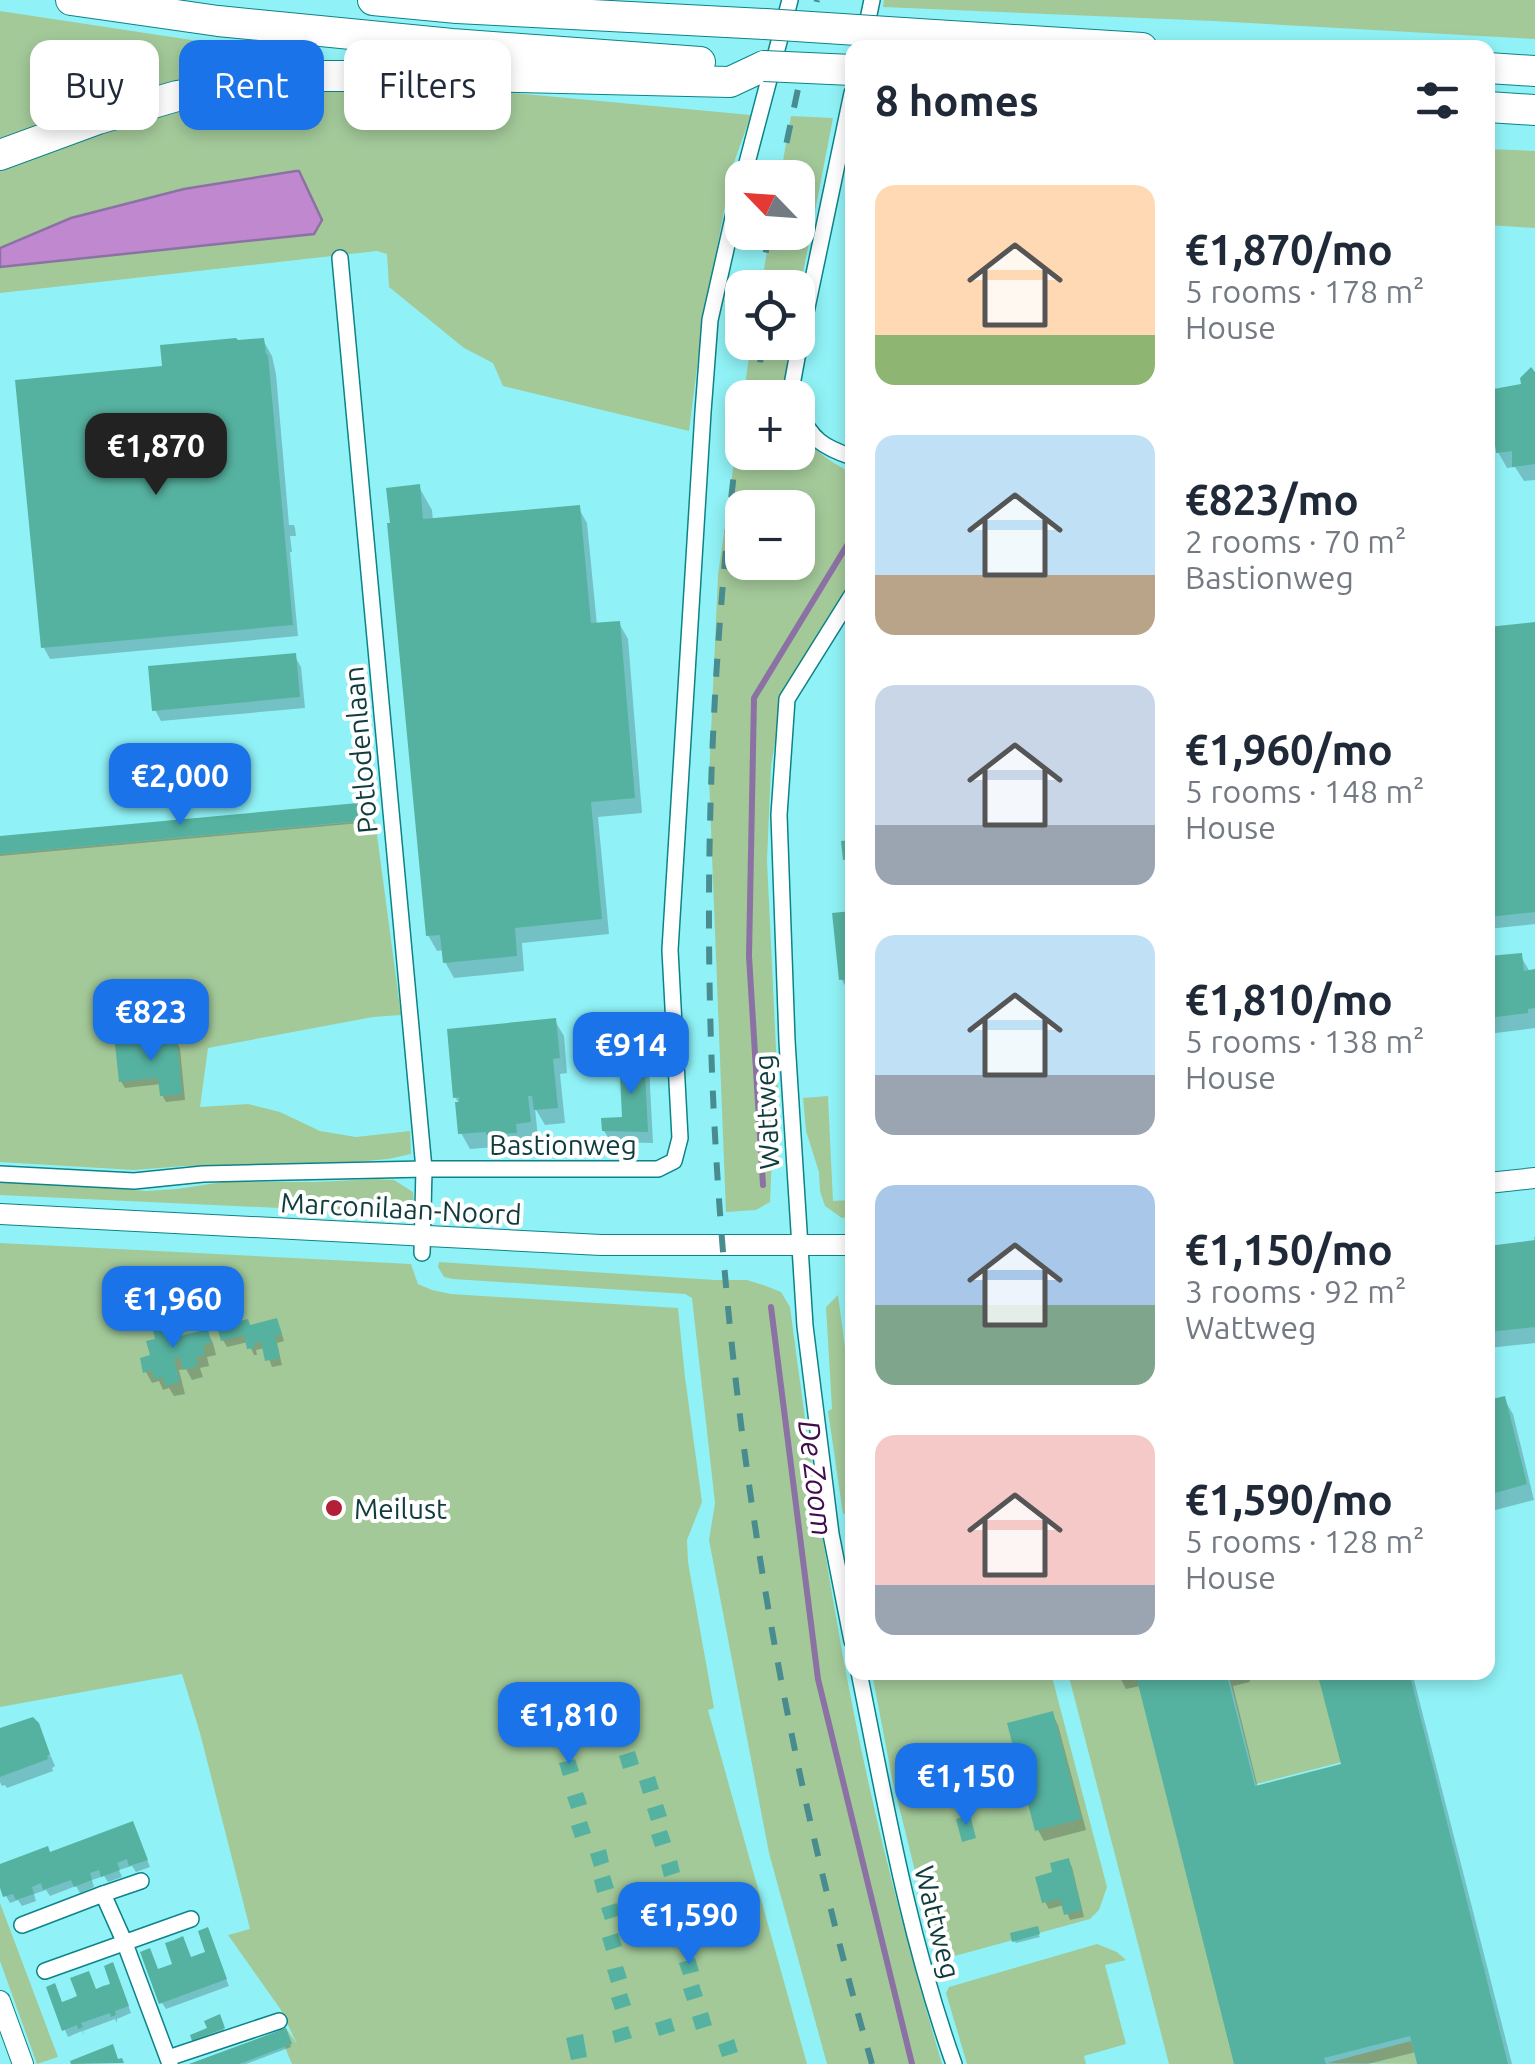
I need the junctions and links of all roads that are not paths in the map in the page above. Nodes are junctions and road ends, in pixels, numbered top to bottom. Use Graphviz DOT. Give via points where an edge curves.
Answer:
graph roads {
  1 [pos="71,0"];
  2 [pos="373,0"];
  3 [pos="662,0"];
  4 [pos="790,0"];
  5 [pos="872,0"];
  6 [pos="752,18"];
  7 [pos="864,40"];
  8 [pos="1005,40"];
  9 [pos="1495,68"];
  10 [pos="845,70"];
  11 [pos="1535,70"];
  12 [pos="743,71"];
  13 [pos="1495,107"];
  14 [pos="1535,110"];
  15 [pos="845,126"];
  16 [pos="0,155"];
  17 [pos="748,160"];
  18 [pos="726,250"];
  19 [pos="340,258"];
  20 [pos="793,380"];
  21 [pos="815,438"];
  22 [pos="845,454"];
  23 [pos="845,606"];
  24 [pos="424,1169"];
  25 [pos="0,1174"];
  26 [pos="1535,1178"];
  27 [pos="1495,1182"];
  28 [pos="0,1214"];
  29 [pos="422,1245"];
  30 [pos="800,1245"];
  31 [pos="845,1245"];
  32 [pos="845,1605"];
  33 [pos="861,1680"];
  34 [pos="141,1881"];
  35 [pos="104,1894"];
  36 [pos="192,1919"];
  37 [pos="22,1925"];
  38 [pos="124,1942"];
  39 [pos="45,1971"];
  40 [pos="0,2000"];
  41 [pos="279,2021"];
  42 [pos="168,2061"];
  43 [pos="24,2064"];
  44 [pos="954,2064"];
  1 -- 12 [label="highway" via="218,21"];
  2 -- 6 [label="highway"];
  3 -- 6 [label="highway"];
  4 -- 17 [label="street"];
  5 -- 7 [label="street"];
  6 -- 8 [label="highway, bridge"];
  9 -- 11 [label="highway"];
  10 -- 12 [label="highway, bridge"];
  12 -- 16 [label="highway" via="306,76 177,96"];
  13 -- 14 [label="highway"];
  15 -- 20 [label="street"];
  18 -- 24 [label="street, Bastionweg" via="710,320 670,950 680,1138 674,1161 658,1169"];
  19 -- 24 [label="street, Potlodenlaan"];
  21 -- 22 [label="street"];
  23 -- 30 [label="street, Wattweg" via="787,699 780,815"];
  24 -- 25 [label="street, Bastionweg" via="134,1181"];
  24 -- 29 [label="street, Potlodenlaan"];
  26 -- 27 [label="street"];
  28 -- 29 [label="street, Marconilaan-Noord"];
  29 -- 30 [label="street, Marconilaan-Noord"];
  30 -- 31 [label="street, Marconilaan-Noord"];
  30 -- 32 [label="street, Wattweg" via="805,1326"];
  33 -- 44 [label="street, Wattweg" via="908,1913"];
  34 -- 35 [label="street"];
  35 -- 37 [label="street"];
  35 -- 38 [label="street"];
  36 -- 38 [label="street"];
  38 -- 39 [label="street"];
  38 -- 42 [label="street"];
  40 -- 43 [label="street"];
  41 -- 42 [label="street"];
}
